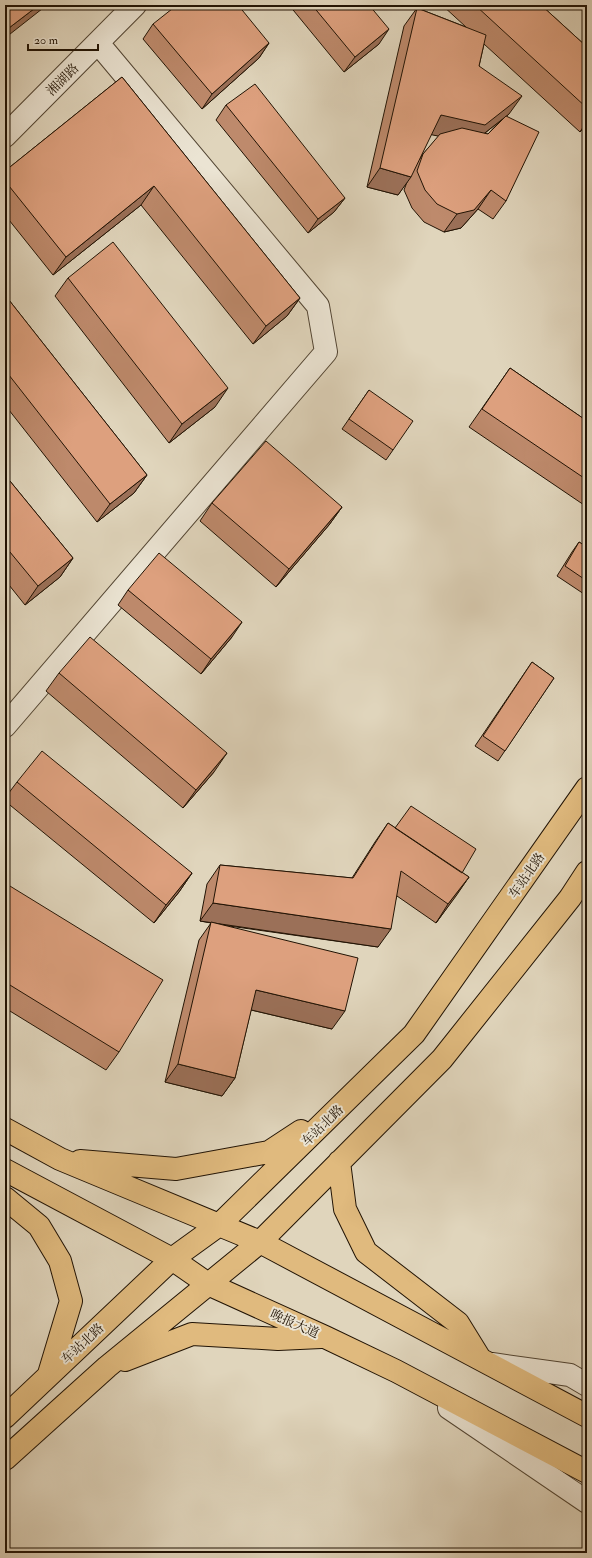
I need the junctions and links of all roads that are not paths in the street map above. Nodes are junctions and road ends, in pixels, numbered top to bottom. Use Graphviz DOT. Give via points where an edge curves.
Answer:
graph roads {
  1 [pos="136,5"];
  2 [pos="98,43"];
  3 [pos="5,136"];
  4 [pos="5,726"];
  5 [pos="587,788"];
  6 [pos="587,872"];
  7 [pos="344,1103"];
  8 [pos="5,1129"];
  9 [pos="60,1159"];
  10 [pos="339,1162"];
  11 [pos="5,1170"];
  12 [pos="5,1198"];
  13 [pos="219,1225"];
  14 [pos="260,1242"];
  15 [pos="172,1259"];
  16 [pos="208,1284"];
  17 [pos="325,1337"];
  18 [pos="486,1361"];
  19 [pos="107,1367"];
  20 [pos="396,1371"];
  21 [pos="49,1375"];
  22 [pos="587,1385"];
  23 [pos="587,1416"];
  24 [pos="5,1417"];
  25 [pos="5,1459"];
  26 [pos="587,1472"];
  27 [pos="587,1502"];
  1 -- 2 [label="street, 湘湖路"];
  2 -- 3 [label="street, 湘湖路"];
  2 -- 4 [label="street" via="318,306 326,352"];
  5 -- 7 [label="main road, 车站北路" via="414,1034"];
  6 -- 10 [label="main road" via="570,898 442,1058"];
  7 -- 9 [label="main road" via="269,1152 176,1169"];
  7 -- 13 [label="main road, 车站北路"];
  8 -- 9 [label="main road"];
  9 -- 13 [label="main road"];
  10 -- 14 [label="main road"];
  10 -- 18 [label="main road" via="345,1209 366,1252 458,1323"];
  11 -- 15 [label="main road, 晚报大道"];
  12 -- 21 [label="main road" via="39,1226 60,1260 71,1301"];
  13 -- 14 [label="main road"];
  13 -- 15 [label="main road, 车站北路"];
  14 -- 16 [label="main road"];
  14 -- 18 [label="main road"];
  15 -- 16 [label="main road, 晚报大道"];
  15 -- 21 [label="main road, 车站北路"];
  16 -- 17 [label="main road, 晚报大道"];
  16 -- 19 [label="main road"];
  17 -- 19 [label="main road" via="278,1339 192,1334"];
  17 -- 20 [label="main road, 晚报大道"];
  18 -- 22 [label="street" via="570,1375"];
  18 -- 23 [label="main road"];
  19 -- 25 [label="main road"];
  20 -- 26 [label="main road, 晚报大道"];
  20 -- 27 [label="street"];
  21 -- 24 [label="main road, 车站北路"];
}
